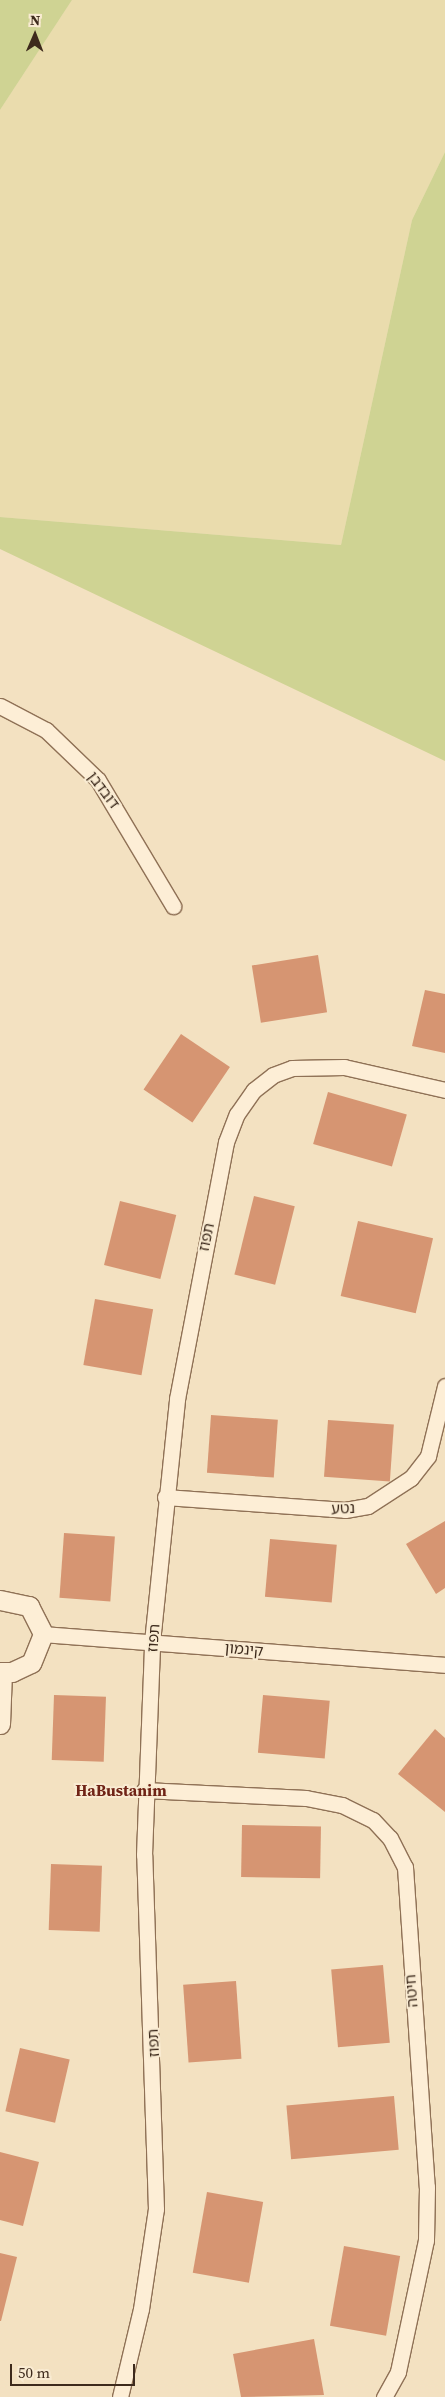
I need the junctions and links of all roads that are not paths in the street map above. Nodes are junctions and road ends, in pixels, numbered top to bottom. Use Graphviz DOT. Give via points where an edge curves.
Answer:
graph roads {
  1 [pos="0,706"];
  2 [pos="173,906"];
  3 [pos="445,1090"];
  4 [pos="445,1386"];
  5 [pos="166,1496"];
  6 [pos="0,1600"];
  7 [pos="43,1634"];
  8 [pos="152,1642"];
  9 [pos="445,1665"];
  10 [pos="1,1672"];
  11 [pos="0,1724"];
  12 [pos="144,1790"];
  13 [pos="120,2397"];
  14 [pos="384,2397"];
  1 -- 2 [label="street, דובדבן" via="46,730 98,780"];
  3 -- 5 [label="street, תפוז" via="316,1064 273,1075 254,1090 237,1114 226,1142 200,1265"];
  4 -- 5 [label="street, נטע" via="428,1456 412,1478 368,1506 345,1510"];
  5 -- 8 [label="street, תפוז"];
  6 -- 7 [label="street" via="29,1606"];
  7 -- 8 [label="street, קינמון"];
  7 -- 10 [label="street" via="31,1663"];
  8 -- 9 [label="street, קינמון"];
  8 -- 12 [label="street, תפוז"];
  10 -- 11 [label="street"];
  12 -- 13 [label="street, תפוז" via="156,2209 141,2309"];
  12 -- 14 [label="street, חיטה" via="306,1798 342,1805 373,1820 390,1838 405,1866 427,2187 426,2240 398,2372"];
}
